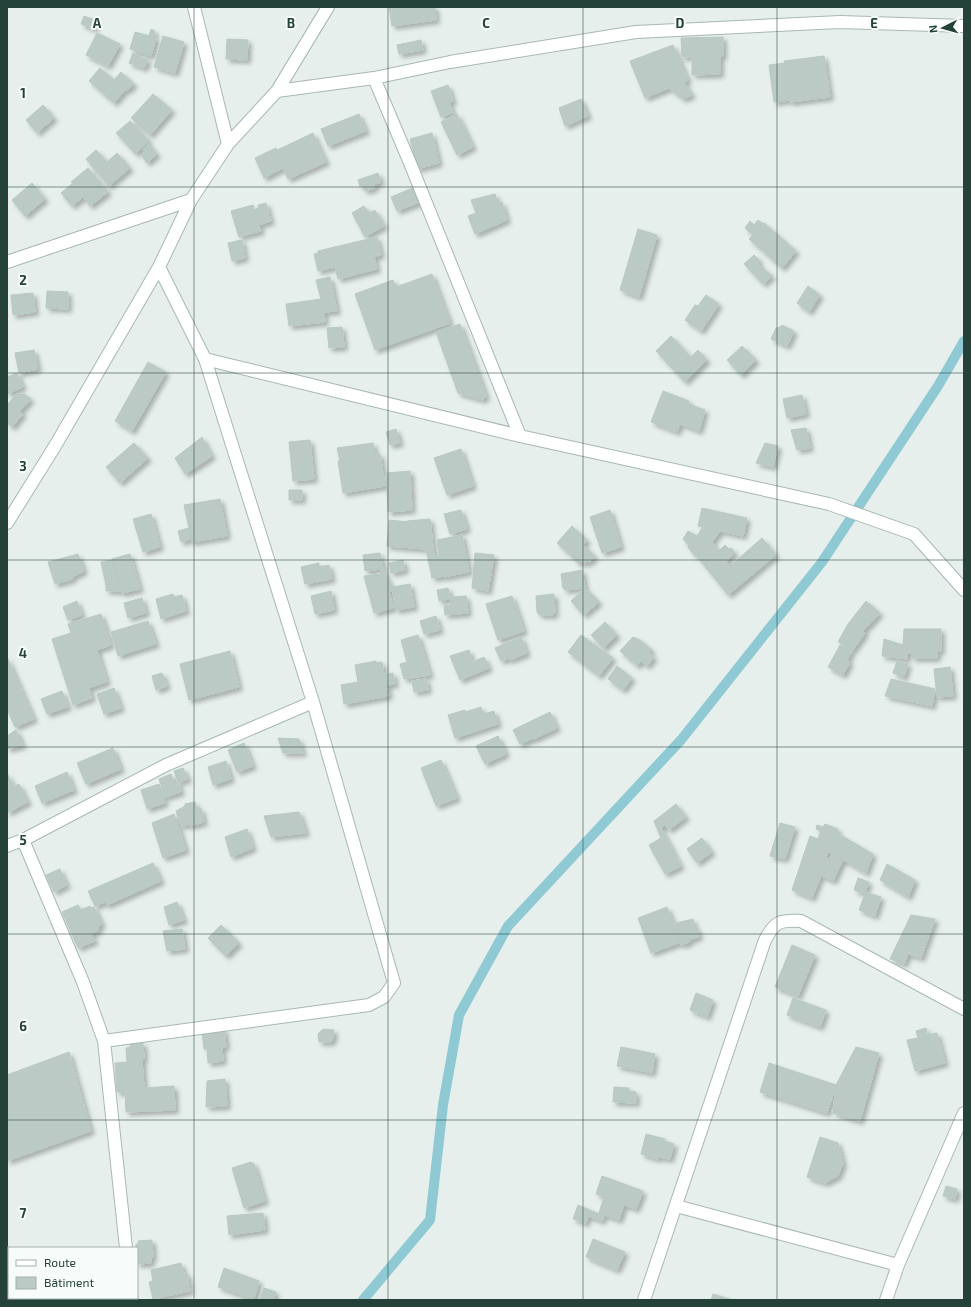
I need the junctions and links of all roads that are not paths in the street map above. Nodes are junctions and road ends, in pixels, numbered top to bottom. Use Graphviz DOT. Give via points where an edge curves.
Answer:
graph roads {
  1 [pos="194,7"];
  2 [pos="328,7"];
  3 [pos="964,26"];
  4 [pos="374,78"];
  5 [pos="277,91"];
  6 [pos="228,144"];
  7 [pos="191,200"];
  8 [pos="7,262"];
  9 [pos="159,268"];
  10 [pos="205,359"];
  11 [pos="520,436"];
  12 [pos="7,523"];
  13 [pos="964,590"];
  14 [pos="313,702"];
  15 [pos="23,840"];
  16 [pos="7,846"];
  17 [pos="964,1009"];
  18 [pos="104,1042"];
  19 [pos="964,1113"];
  20 [pos="676,1206"];
  21 [pos="126,1247"];
  22 [pos="898,1265"];
  23 [pos="644,1300"];
  24 [pos="886,1300"];
  1 -- 6 [label="street"];
  2 -- 5 [label="street"];
  3 -- 4 [label="street" via="840,22 636,32 450,62"];
  4 -- 5 [label="street"];
  4 -- 11 [label="street"];
  5 -- 6 [label="street"];
  6 -- 7 [label="street"];
  7 -- 8 [label="street"];
  7 -- 9 [label="street"];
  9 -- 10 [label="street"];
  9 -- 12 [label="street"];
  10 -- 11 [label="street"];
  10 -- 14 [label="street"];
  11 -- 13 [label="street" via="829,504 914,534"];
  14 -- 15 [label="street" via="166,765"];
  14 -- 18 [label="street" via="394,983 384,997 369,1005"];
  15 -- 16 [label="street"];
  15 -- 18 [label="street" via="83,982"];
  17 -- 20 [label="street" via="801,921 785,920 772,926 765,940"];
  18 -- 21 [label="street"];
  19 -- 22 [label="street"];
  20 -- 22 [label="street"];
  20 -- 23 [label="street"];
  22 -- 24 [label="street"];
}
